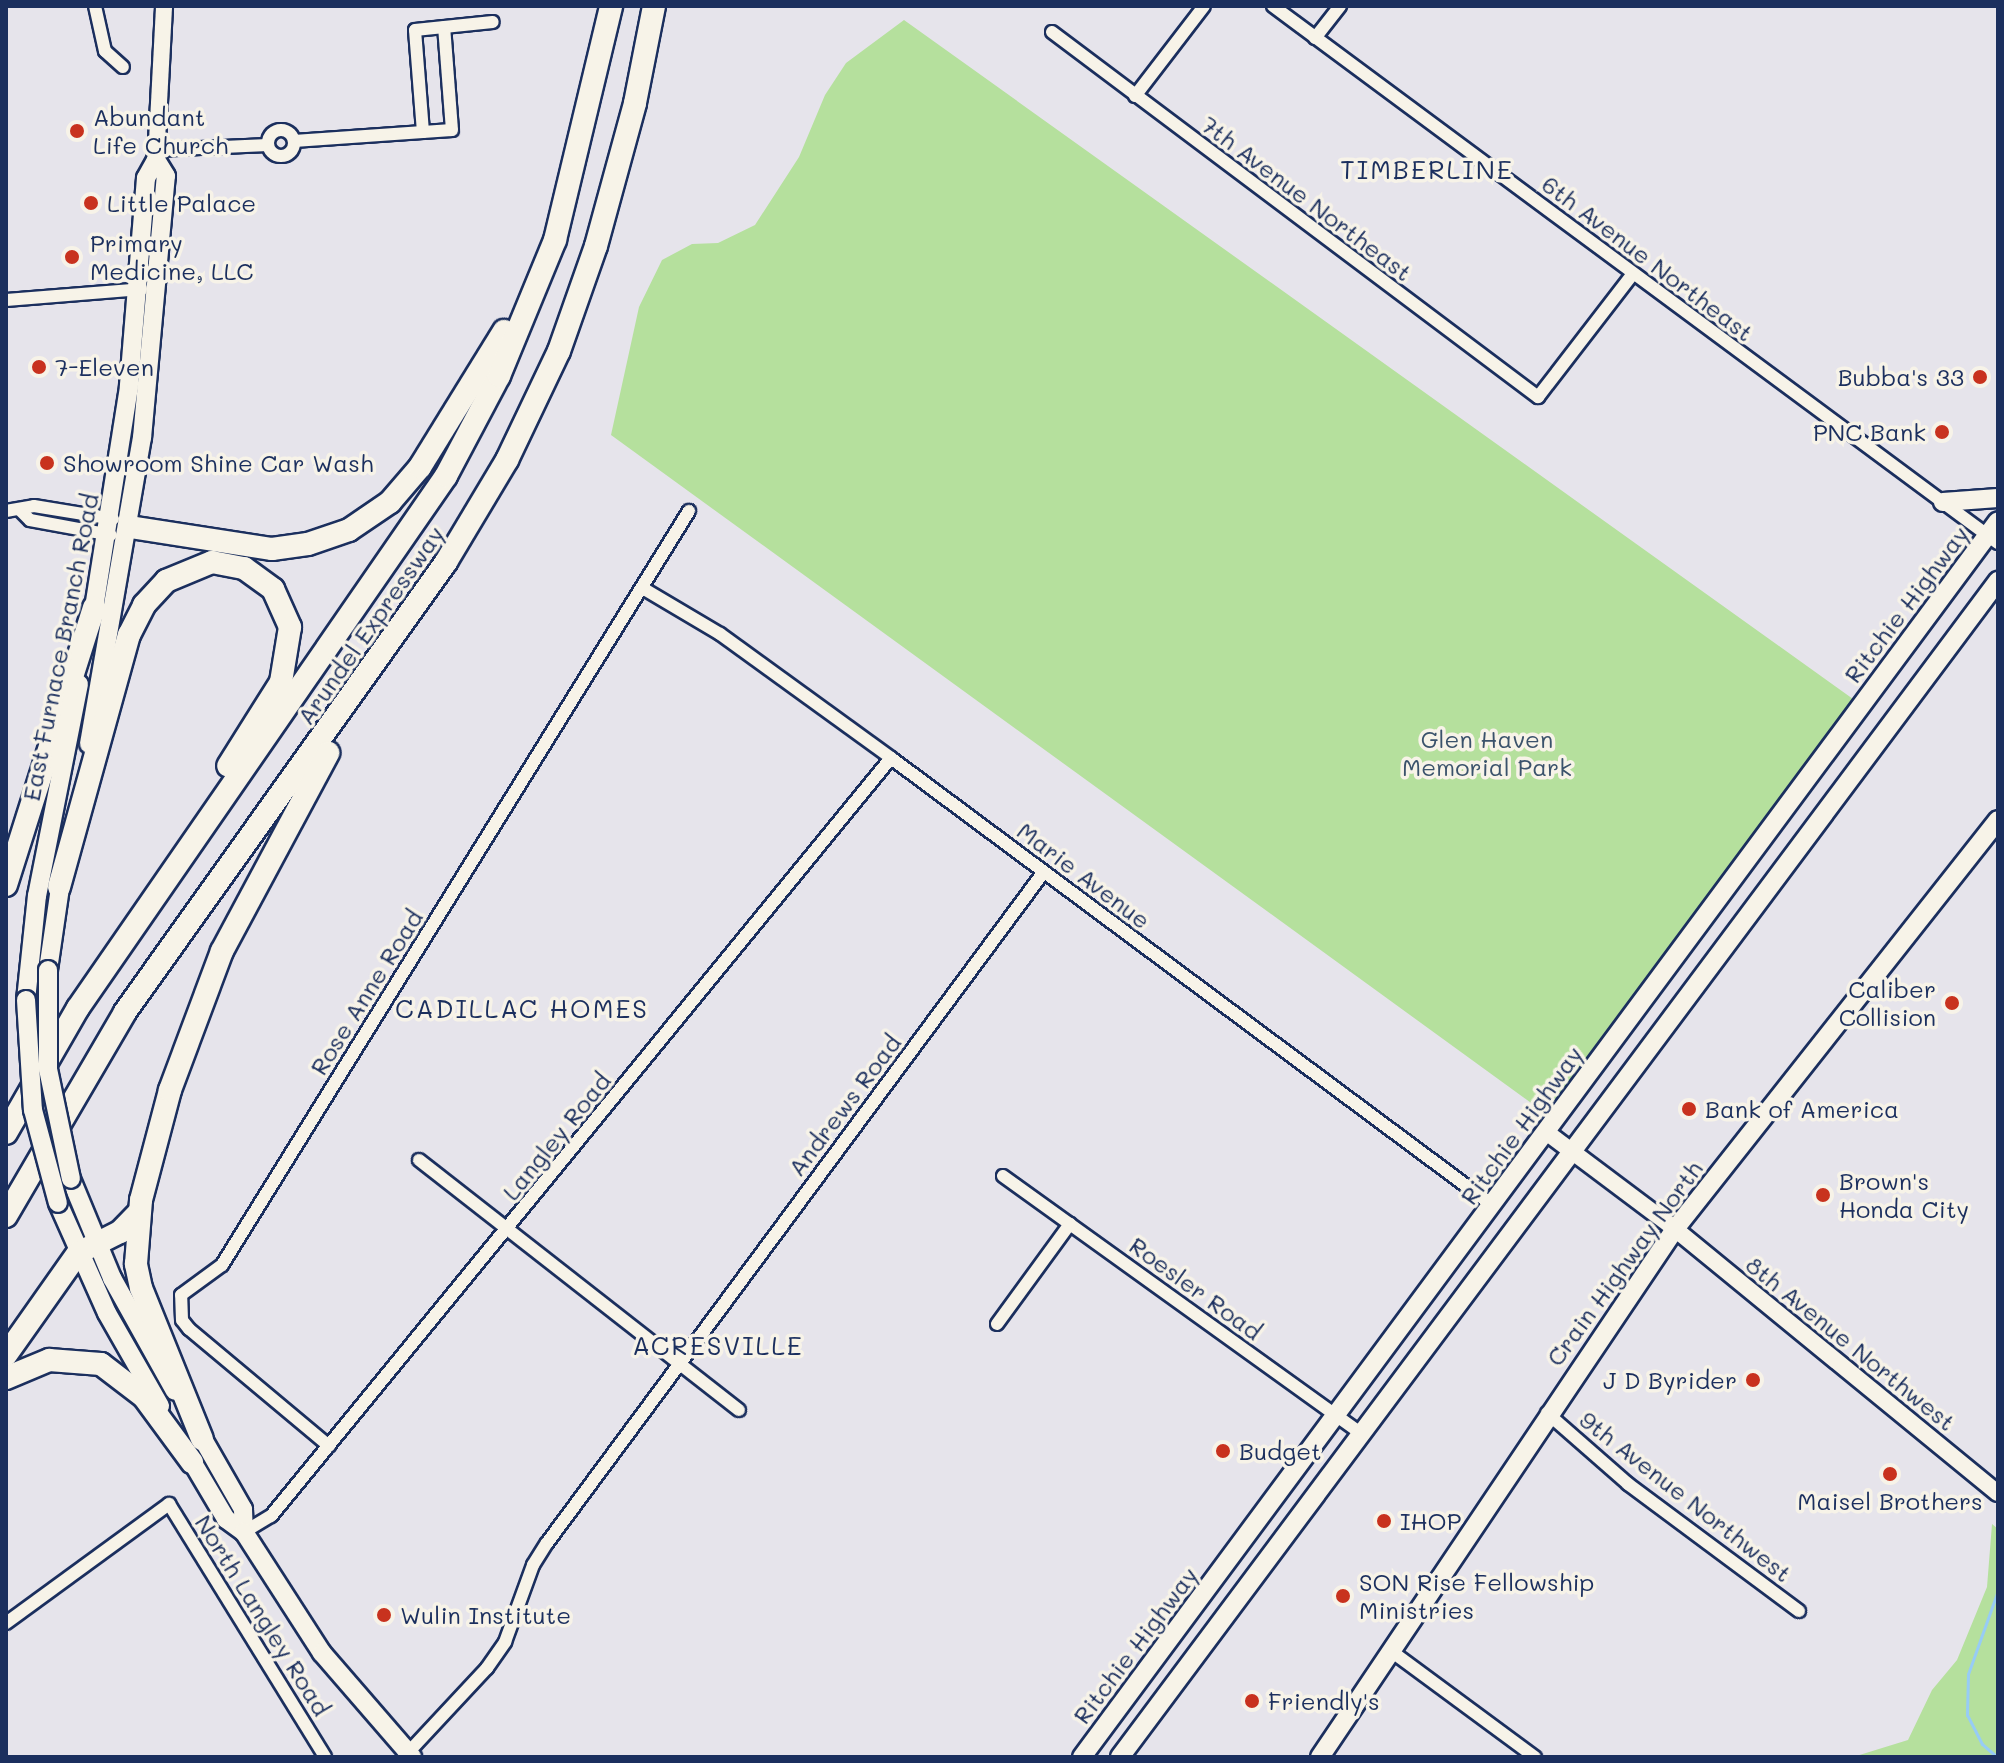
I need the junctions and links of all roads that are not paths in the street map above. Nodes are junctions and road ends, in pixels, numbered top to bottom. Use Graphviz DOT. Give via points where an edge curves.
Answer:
graph roads {
  1 [pos="95,6"];
  2 [pos="164,6"];
  3 [pos="611,6"];
  4 [pos="654,6"];
  5 [pos="1204,6"];
  6 [pos="1273,6"];
  7 [pos="1340,6"];
  8 [pos="493,22"];
  9 [pos="444,27"];
  10 [pos="1052,32"];
  11 [pos="1315,38"];
  12 [pos="123,67"];
  13 [pos="1135,96"];
  14 [pos="423,132"];
  15 [pos="156,155"];
  16 [pos="555,240"];
  17 [pos="1632,275"];
  18 [pos="137,289"];
  19 [pos="157,289"];
  20 [pos="6,300"];
  21 [pos="1998,498"];
  22 [pos="1943,502"];
  23 [pos="20,510"];
  24 [pos="6,511"];
  25 [pos="689,511"];
  26 [pos="116,527"];
  27 [pos="1994,533"];
  28 [pos="1998,581"];
  29 [pos="644,589"];
  30 [pos="94,608"];
  31 [pos="393,638"];
  32 [pos="891,758"];
  33 [pos="1994,833"];
  34 [pos="1043,873"];
  35 [pos="6,885"];
  36 [pos="59,887"];
  37 [pos="78,1008"];
  38 [pos="1546,1132"];
  39 [pos="6,1133"];
  40 [pos="1573,1152"];
  41 [pos="419,1160"];
  42 [pos="1003,1176"];
  43 [pos="1492,1205"];
  44 [pos="139,1212"];
  45 [pos="6,1216"];
  46 [pos="1070,1224"];
  47 [pos="1675,1229"];
  48 [pos="507,1231"];
  49 [pos="87,1247"];
  50 [pos="997,1324"];
  51 [pos="6,1355"];
  52 [pos="679,1364"];
  53 [pos="6,1378"];
  54 [pos="739,1410"];
  55 [pos="1547,1413"];
  56 [pos="1336,1415"];
  57 [pos="1363,1435"];
  58 [pos="202,1439"];
  59 [pos="329,1446"];
  60 [pos="192,1462"];
  61 [pos="1998,1493"];
  62 [pos="244,1532"];
  63 [pos="1799,1611"];
  64 [pos="6,1623"];
  65 [pos="1391,1651"];
  66 [pos="408,1756"];
  67 [pos="325,1757"];
  68 [pos="1082,1757"];
  69 [pos="1120,1757"];
  70 [pos="1320,1757"];
  71 [pos="1535,1757"];
  1 -- 12 [label="street" via="105,51"];
  2 -- 15 [label="street, East Furnace Branch Road"];
  3 -- 16 [label="highway, Arundel Expressway"];
  4 -- 31 [label="highway, Arundel Expressway" via="614,186 559,351 479,512"];
  5 -- 13 [label="street"];
  6 -- 11 [label="street, 6th Avenue Northeast"];
  7 -- 11 [label="street"];
  8 -- 9 [label="street"];
  9 -- 14 [label="street" via="415,30"];
  9 -- 14 [label="street" via="452,130"];
  10 -- 13 [label="street, 7th Avenue Northeast"];
  11 -- 17 [label="street, 6th Avenue Northeast"];
  13 -- 17 [label="street, 7th Avenue Northeast" via="1538,397"];
  14 -- 15 [label="street" via="294,141 293,149 279,157 268,145"];
  15 -- 18 [label="main road, East Furnace Branch Road" via="146,178"];
  15 -- 19 [label="main road, East Furnace Branch Road" via="166,176"];
  16 -- 26 [label="highway" via="520,293 474,385 420,467 374,514 308,544 272,549"];
  16 -- 37 [label="highway, Arundel Expressway" via="499,376 446,476"];
  17 -- 22 [label="street, 6th Avenue Northeast"];
  18 -- 19 [label="street"];
  18 -- 20 [label="street"];
  18 -- 26 [label="main road, East Furnace Branch Road"];
  19 -- 26 [label="main road, East Furnace Branch Road"];
  21 -- 22 [label="main road"];
  22 -- 27 [label="street, 6th Avenue Northeast"];
  23 -- 24 [label="street"];
  23 -- 26 [label="street" via="34,506"];
  23 -- 26 [label="street" via="30,520"];
  25 -- 29 [label="street, Rose Anne Road"];
  26 -- 30 [label="main road, East Furnace Branch Road"];
  26 -- 36 [label="main road, East Furnace Branch Road"];
  27 -- 38 [label="main road, Ritchie Highway"];
  28 -- 40 [label="main road" via="1667,1018"];
  29 -- 32 [label="street, Marie Avenue" via="720,634"];
  29 -- 59 [label="street, Rose Anne Road" via="222,1265 181,1295 182,1320 189,1329"];
  30 -- 35 [label="highway"];
  30 -- 49 [label="main road, East Furnace Branch Road, bridge" via="39,883 26,1000 33,1110 58,1203"];
  31 -- 44 [label="highway" via="387,663 302,796 222,951 170,1090"];
  31 -- 45 [label="highway, Arundel Expressway" via="125,1012"];
  32 -- 34 [label="street, Marie Avenue"];
  32 -- 48 [label="street, Langley Road"];
  33 -- 47 [label="main road, Crain Highway North"];
  34 -- 43 [label="street, Marie Avenue"];
  34 -- 52 [label="street, Andrews Road"];
  36 -- 37 [label="highway" via="129,635 144,605 166,581 199,564 229,564 253,573 273,589 288,619 289,652 281,682 91,973"];
  36 -- 49 [label="main road, East Furnace Branch Road, bridge" via="48,970 48,1069"];
  37 -- 39 [label="highway, Arundel Expressway"];
  38 -- 40 [label="street, 8th Avenue Northwest"];
  38 -- 43 [label="main road, Ritchie Highway"];
  40 -- 47 [label="street, 8th Avenue Northwest"];
  40 -- 57 [label="main road"];
  41 -- 48 [label="street"];
  42 -- 46 [label="street, Roesler Road"];
  43 -- 56 [label="main road, Ritchie Highway"];
  44 -- 49 [label="highway" via="120,1232"];
  44 -- 58 [label="highway" via="136,1264 141,1288"];
  46 -- 50 [label="street"];
  46 -- 56 [label="street, Roesler Road"];
  47 -- 55 [label="main road, Crain Highway North"];
  47 -- 61 [label="street, 8th Avenue Northwest"];
  48 -- 52 [label="street"];
  48 -- 59 [label="street, Langley Road"];
  49 -- 51 [label="highway"];
  49 -- 58 [label="main road, East Furnace Branch Road"];
  49 -- 60 [label="main road, East Furnace Branch Road" via="124,1345"];
  52 -- 54 [label="street"];
  52 -- 66 [label="street, Andrews Road" via="533,1565 515,1621 492,1662"];
  53 -- 60 [label="highway" via="49,1360 101,1364 144,1397"];
  55 -- 63 [label="street, 9th Avenue Northwest" via="1628,1484"];
  55 -- 65 [label="main road, Crain Highway North"];
  56 -- 57 [label="street, Roesler Road"];
  56 -- 68 [label="main road, Ritchie Highway"];
  57 -- 69 [label="main road"];
  58 -- 62 [label="main road, East Furnace Branch Road" via="243,1509"];
  59 -- 62 [label="street, Langley Road" via="271,1516"];
  60 -- 62 [label="main road, East Furnace Branch Road" via="226,1519"];
  62 -- 66 [label="main road, East Furnace Branch Road" via="322,1653"];
  64 -- 67 [label="street, North Langley Road" via="169,1504"];
  65 -- 70 [label="main road, Crain Highway North"];
  65 -- 71 [label="street"];
}
